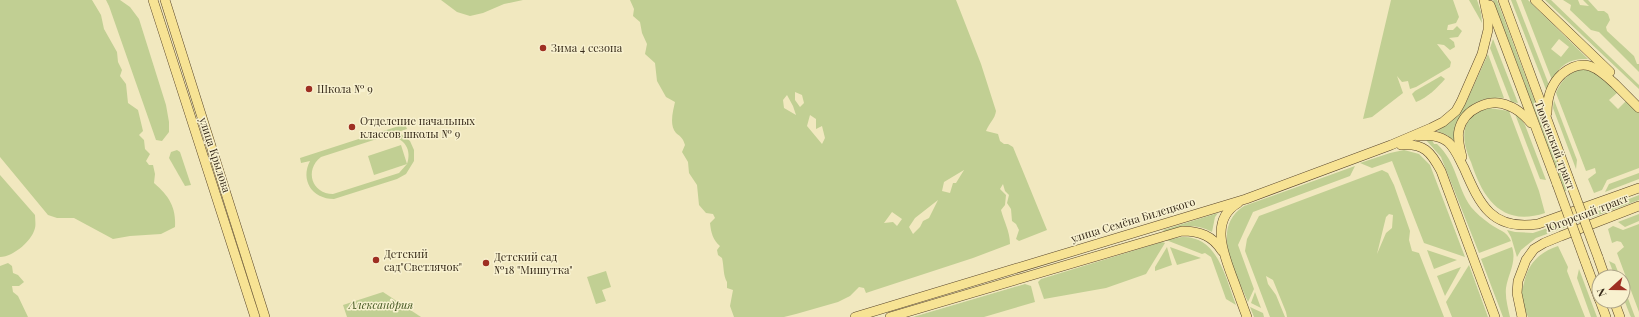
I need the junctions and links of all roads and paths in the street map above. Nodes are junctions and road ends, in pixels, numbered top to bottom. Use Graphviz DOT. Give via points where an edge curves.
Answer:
graph roads {
  1 [pos="153,0"];
  2 [pos="165,0"];
  3 [pos="1484,0"];
  4 [pos="1488,0"];
  5 [pos="1503,0"];
  6 [pos="1535,0"];
  7 [pos="1639,99"];
  8 [pos="1639,108"];
  9 [pos="1548,121"];
  10 [pos="1536,130"];
  11 [pos="1415,136"];
  12 [pos="1391,146"];
  13 [pos="1468,178"];
  14 [pos="1639,188"];
  15 [pos="1246,199"];
  16 [pos="1639,206"];
  17 [pos="1222,251"];
  18 [pos="1602,269"];
  19 [pos="1591,278"];
  20 [pos="255,317"];
  21 [pos="265,317"];
  22 [pos="855,317"];
  23 [pos="890,317"];
  24 [pos="1247,317"];
  25 [pos="1495,317"];
  26 [pos="1522,317"];
  1 -- 20 [label="main road, улица Крылова"];
  2 -- 21 [label="main road, улица Крылова"];
  3 -- 11 [label="main road, улица Семёна Билецкого" via="1488,19 1486,42 1461,102 1456,111 1443,122"];
  4 -- 10 [label="main road, Тюменский тракт"];
  5 -- 9 [label="main road, Тюменский тракт"];
  6 -- 7 [label="main road"];
  8 -- 9 [label="main road" via="1601,71 1582,65 1572,68 1558,78 1549,96"];
  9 -- 18 [label="main road, Тюменский тракт, bridge"];
  10 -- 13 [label="main road" via="1521,113 1504,104 1491,103 1473,110 1466,115 1459,131"];
  10 -- 19 [label="main road, Тюменский тракт, bridge"];
  11 -- 12 [label="main road, улица Семёна Билецкого"];
  11 -- 13 [label="main road" via="1435,136 1448,142 1456,152"];
  12 -- 15 [label="main road, улица Семёна Билецкого"];
  12 -- 25 [label="main road" via="1413,144 1429,152 1435,160"];
  13 -- 14 [label="main road, Югорский тракт" via="1475,194 1495,217 1506,223 1527,226"];
  15 -- 17 [label="main road" via="1225,214 1221,226"];
  15 -- 22 [label="main road, улица Семёна Билецкого"];
  16 -- 26 [label="main road, Югорский тракт" via="1534,249 1526,260 1518,281 1517,293"];
  17 -- 23 [label="main road" via="1208,236 1182,231"];
  17 -- 24 [label="main road"];
}
